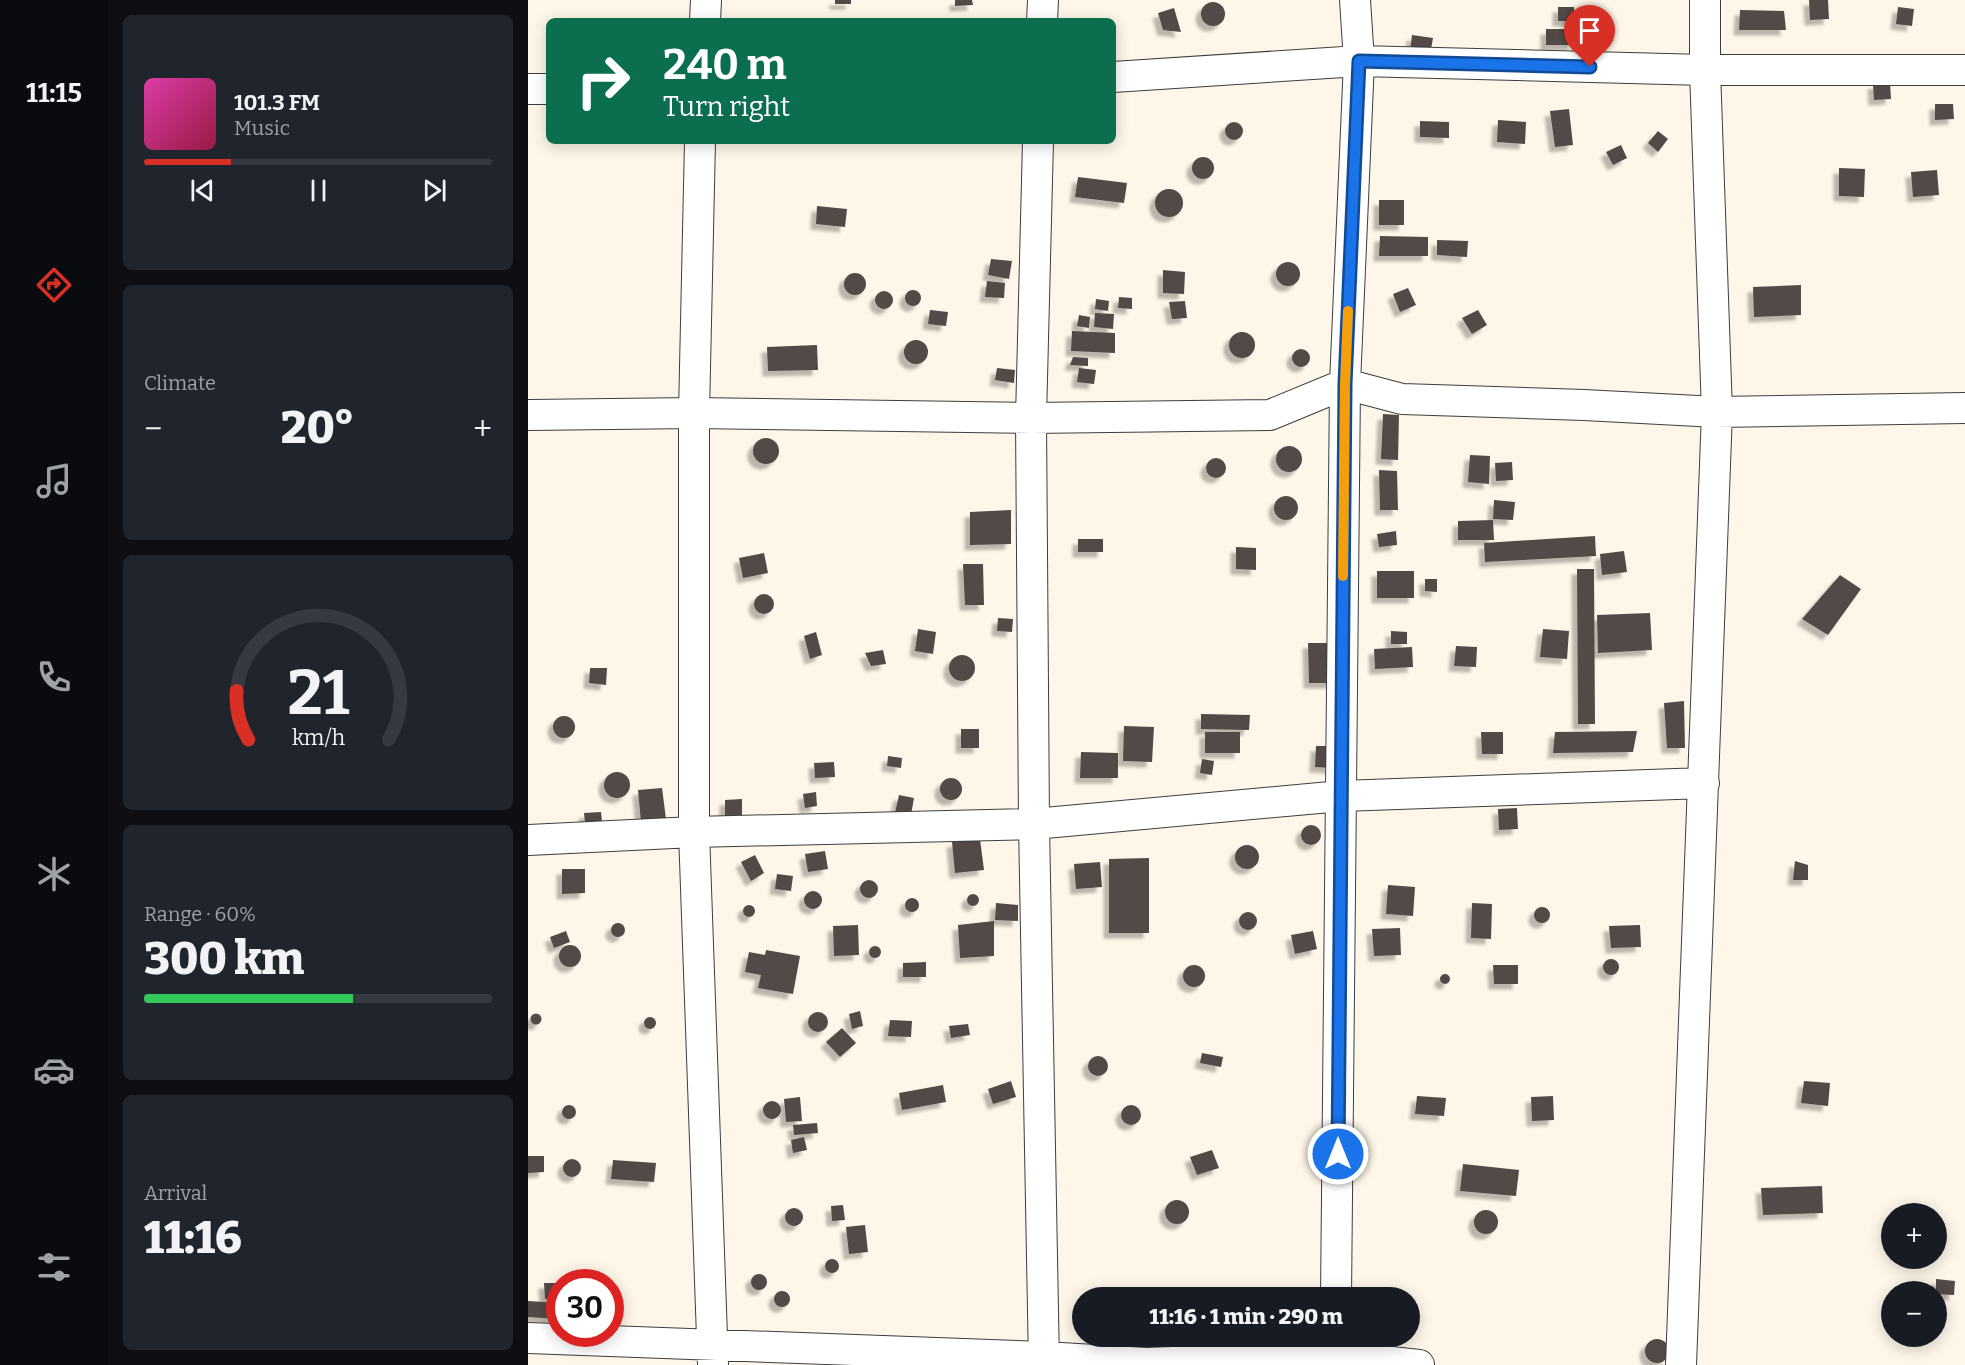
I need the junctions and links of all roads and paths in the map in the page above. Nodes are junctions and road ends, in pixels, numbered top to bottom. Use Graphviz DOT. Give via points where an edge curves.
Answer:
graph roads {
  1 [pos="706,0"];
  2 [pos="1043,0"];
  3 [pos="1355,0"];
  4 [pos="1705,0"];
  5 [pos="705,18"];
  6 [pos="1042,18"];
  7 [pos="1359,61"];
  8 [pos="1705,70"];
  9 [pos="1965,70"];
  10 [pos="1116,77"];
  11 [pos="528,89"];
  12 [pos="546,89"];
  13 [pos="700,144"];
  14 [pos="1038,144"];
  15 [pos="1345,384"];
  16 [pos="1965,408"];
  17 [pos="1717,412"];
  18 [pos="694,413"];
  19 [pos="528,415"];
  20 [pos="1031,418"];
  21 [pos="1704,783"];
  22 [pos="1341,796"];
  23 [pos="1034,824"];
  24 [pos="694,832"];
  25 [pos="528,840"];
  26 [pos="1336,1287"];
  27 [pos="528,1338"];
  28 [pos="1336,1353"];
  29 [pos="712,1355"];
  30 [pos="1044,1361"];
  31 [pos="1419,1365"];
  32 [pos="1681,1365"];
  1 -- 5 [label="street"];
  2 -- 6 [label="street"];
  3 -- 7 [label="street"];
  4 -- 8 [label="street"];
  7 -- 8 [label="street"];
  7 -- 10 [label="street"];
  7 -- 15 [label="street"];
  8 -- 9 [label="street"];
  8 -- 17 [label="street"];
  11 -- 12 [label="street"];
  13 -- 18 [label="street"];
  14 -- 20 [label="street"];
  15 -- 17 [label="street" via="1402,399"];
  15 -- 20 [label="street" via="1270,415"];
  15 -- 22 [label="street"];
  16 -- 17 [label="street"];
  17 -- 21 [label="street"];
  18 -- 19 [label="street"];
  18 -- 20 [label="street"];
  18 -- 24 [label="street"];
  20 -- 23 [label="street"];
  21 -- 22 [label="street"];
  21 -- 32 [label="street"];
  22 -- 23 [label="street"];
  22 -- 26 [label="street"];
  23 -- 24 [label="street"];
  23 -- 30 [label="street"];
  24 -- 25 [label="street"];
  24 -- 29 [label="street"];
  27 -- 29 [label="street"];
  28 -- 30 [label="street" via="1146,1364"];
  28 -- 31 [label="street"];
  29 -- 30 [label="street"];
}
